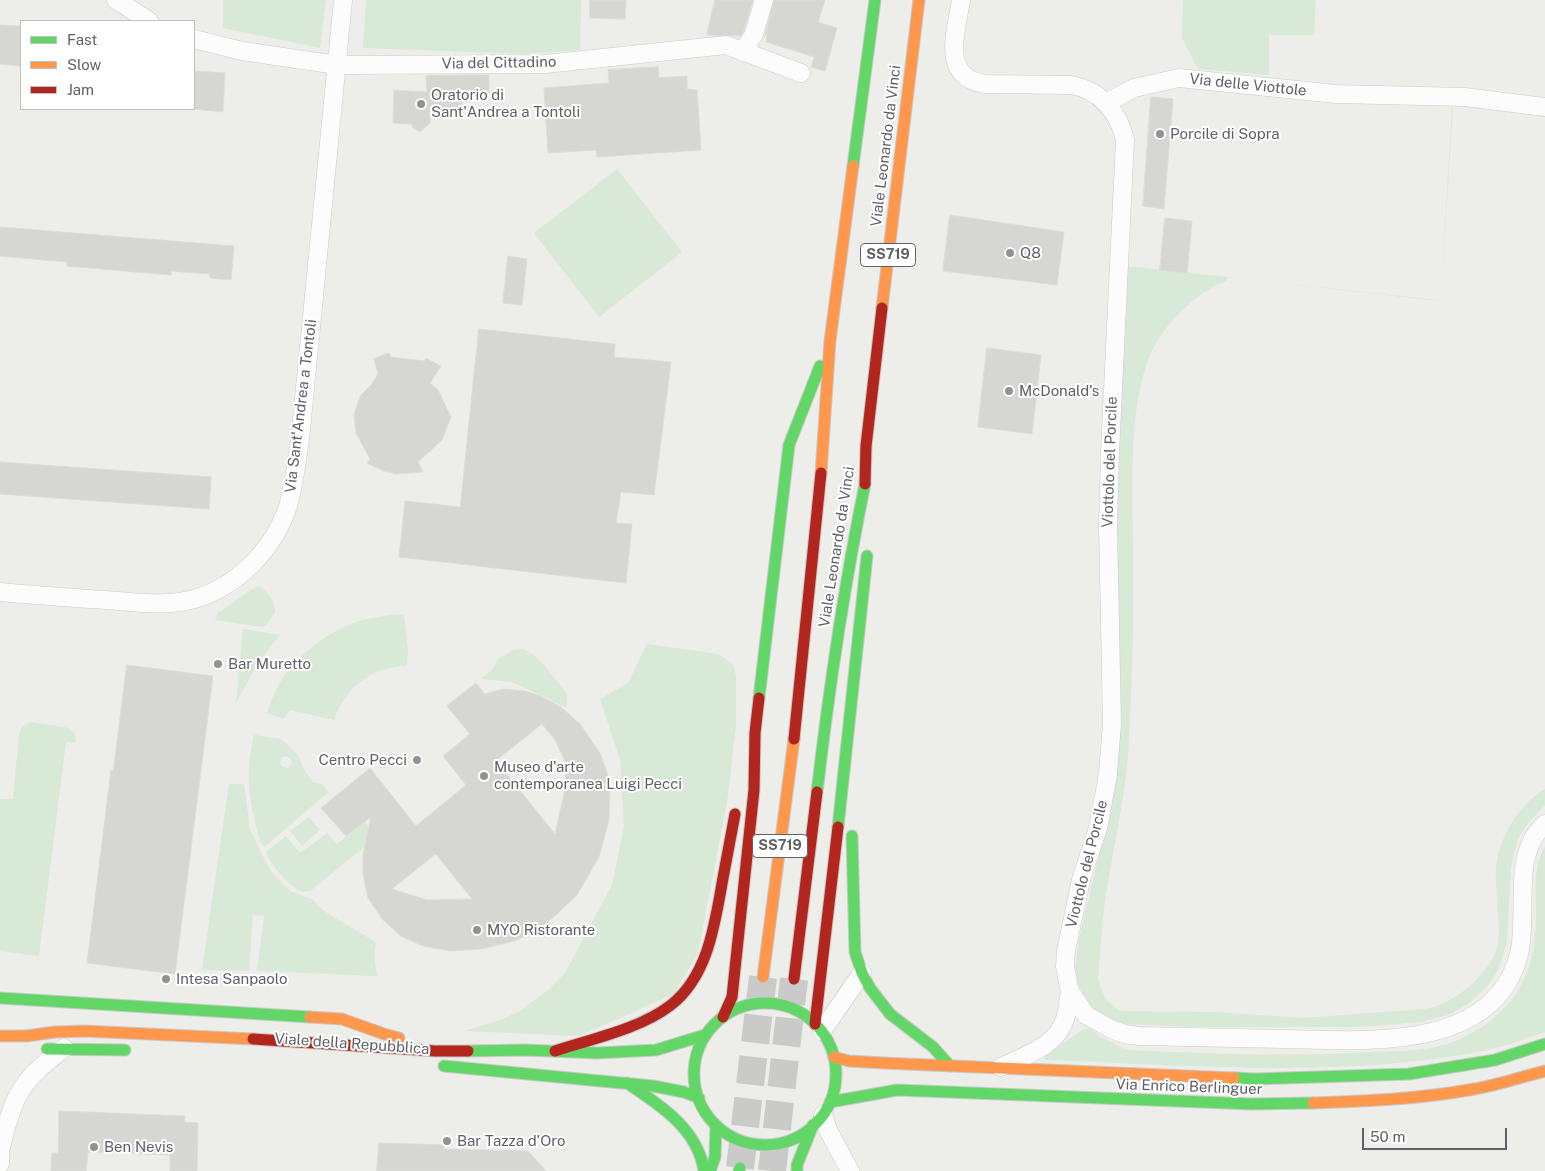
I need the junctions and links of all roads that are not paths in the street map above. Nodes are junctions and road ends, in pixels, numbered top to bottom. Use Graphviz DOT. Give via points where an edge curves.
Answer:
graph roads {
  1 [pos="116,0"];
  2 [pos="343,0"];
  3 [pos="764,0"];
  4 [pos="875,0"];
  5 [pos="919,0"];
  6 [pos="960,0"];
  7 [pos="147,20"];
  8 [pos="195,38"];
  9 [pos="743,52"];
  10 [pos="337,65"];
  11 [pos="800,73"];
  12 [pos="1106,103"];
  13 [pos="1545,106"];
  14 [pos="830,341"];
  15 [pos="866,478"];
  16 [pos="868,524"];
  17 [pos="869,542"];
  18 [pos="0,592"];
  19 [pos="855,679"];
  20 [pos="755,738"];
  21 [pos="742,786"];
  22 [pos="853,796"];
  23 [pos="738,803"];
  24 [pos="852,824"];
  25 [pos="1545,824"];
  26 [pos="862,973"];
  27 [pos="763,977"];
  28 [pos="794,979"];
  29 [pos="1070,992"];
  30 [pos="0,998"];
  31 [pos="722,1017"];
  32 [pos="818,1027"];
  33 [pos="705,1035"];
  34 [pos="0,1036"];
  35 [pos="1545,1044"];
  36 [pos="64,1048"];
  37 [pos="36,1050"];
  38 [pos="141,1050"];
  39 [pos="526,1050"];
  40 [pos="555,1051"];
  41 [pos="305,1054"];
  42 [pos="324,1055"];
  43 [pos="834,1057"];
  44 [pos="435,1065"];
  45 [pos="950,1066"];
  46 [pos="1000,1067"];
  47 [pos="1545,1071"];
  48 [pos="627,1083"];
  49 [pos="699,1098"];
  50 [pos="822,1114"];
  51 [pos="716,1125"];
  52 [pos="0,1151"];
  53 [pos="704,1171"];
  54 [pos="710,1171"];
  55 [pos="796,1171"];
  56 [pos="850,1171"];
  1 -- 7 [label="street"];
  2 -- 10 [label="street, Via Sant'Andrea a Tontoli"];
  3 -- 9 [label="street" via="754,34"];
  4 -- 14 [label="main road, Viale Leonardo da Vinci / SS719"];
  5 -- 15 [label="main road, Viale Leonardo da Vinci / SS719" via="866,446"];
  6 -- 12 [label="street" via="955,61 963,76 985,84 1083,87"];
  8 -- 10 [label="street, Via del Cittadino" via="242,51"];
  9 -- 10 [label="street, Via del Cittadino" via="726,45 546,64"];
  9 -- 11 [label="street, Via del Cittadino"];
  10 -- 18 [label="street, Via Sant'Andrea a Tontoli" via="300,439 287,508 275,533 240,575 194,599 141,603"];
  12 -- 13 [label="street, Via delle Viottole" via="1134,88 1179,78 1336,94 1466,97"];
  12 -- 29 [label="street, Viottolo del Porcile" via="1122,129 1125,150 1108,525 1112,723 1108,774 1098,828 1081,880 1066,951"];
  14 -- 20 [label="main road" via="789,445"];
  14 -- 27 [label="main road, Viale Leonardo da Vinci / SS719" via="820,495 804,648"];
  15 -- 16 [label="main road"];
  15 -- 28 [label="main road, Viale Leonardo da Vinci / SS719" via="851,550 826,715"];
  17 -- 19 [label="main road"];
  19 -- 22 [label="main road"];
  19 -- 32 [label="main road"];
  20 -- 21 [label="main road"];
  20 -- 31 [label="main road" via="754,790 732,998"];
  23 -- 40 [label="main road" via="712,934 691,983 670,1006 655,1014"];
  24 -- 26 [label="main road" via="854,938"];
  25 -- 29 [label="street, Viottolo del Porcile" via="1532,843 1526,860 1519,954 1509,980 1482,1010 1440,1030 1415,1036 1359,1040 1139,1036 1124,1034 1097,1022 1086,1014"];
  26 -- 32 [label="street"];
  26 -- 45 [label="main road" via="890,1014 934,1046"];
  29 -- 46 [label="street" via="1065,1020 1055,1036 1037,1050"];
  30 -- 39 [label="main road, Viale della Repubblica" via="342,1019 385,1036"];
  31 -- 32 [label="main road" via="748,1005 775,1003 796,1010"];
  31 -- 33 [label="main road"];
  32 -- 43 [label="main road"];
  33 -- 40 [label="main road, Viale della Repubblica" via="641,1052"];
  33 -- 49 [label="main road" via="694,1059 693,1072"];
  34 -- 39 [label="main road, Viale della Repubblica" via="85,1031 435,1051"];
  35 -- 46 [label="main road, Via Enrico Berlinguer" via="1495,1060 1409,1074 1350,1077 1254,1079"];
  36 -- 37 [label="main road"];
  36 -- 38 [label="main road"];
  36 -- 52 [label="street" via="45,1063 20,1091"];
  39 -- 40 [label="main road, Viale della Repubblica"];
  41 -- 42 [label="main road, Viale della Repubblica"];
  43 -- 45 [label="main road, Via Enrico Berlinguer"];
  43 -- 50 [label="main road" via="835,1090"];
  44 -- 48 [label="main road, Viale della Repubblica"];
  45 -- 46 [label="main road, Via Enrico Berlinguer"];
  47 -- 50 [label="main road, Via Enrico Berlinguer" via="1475,1089 1376,1101 1252,1104 897,1090"];
  48 -- 49 [label="main road, Viale della Repubblica" via="676,1090"];
  48 -- 53 [label="main road" via="657,1103 686,1130 701,1156"];
  49 -- 51 [label="main road"];
  50 -- 51 [label="main road" via="799,1135 784,1142 760,1145 736,1139"];
  50 -- 55 [label="main road"];
  50 -- 56 [label="street"];
  51 -- 54 [label="main road"];
}
